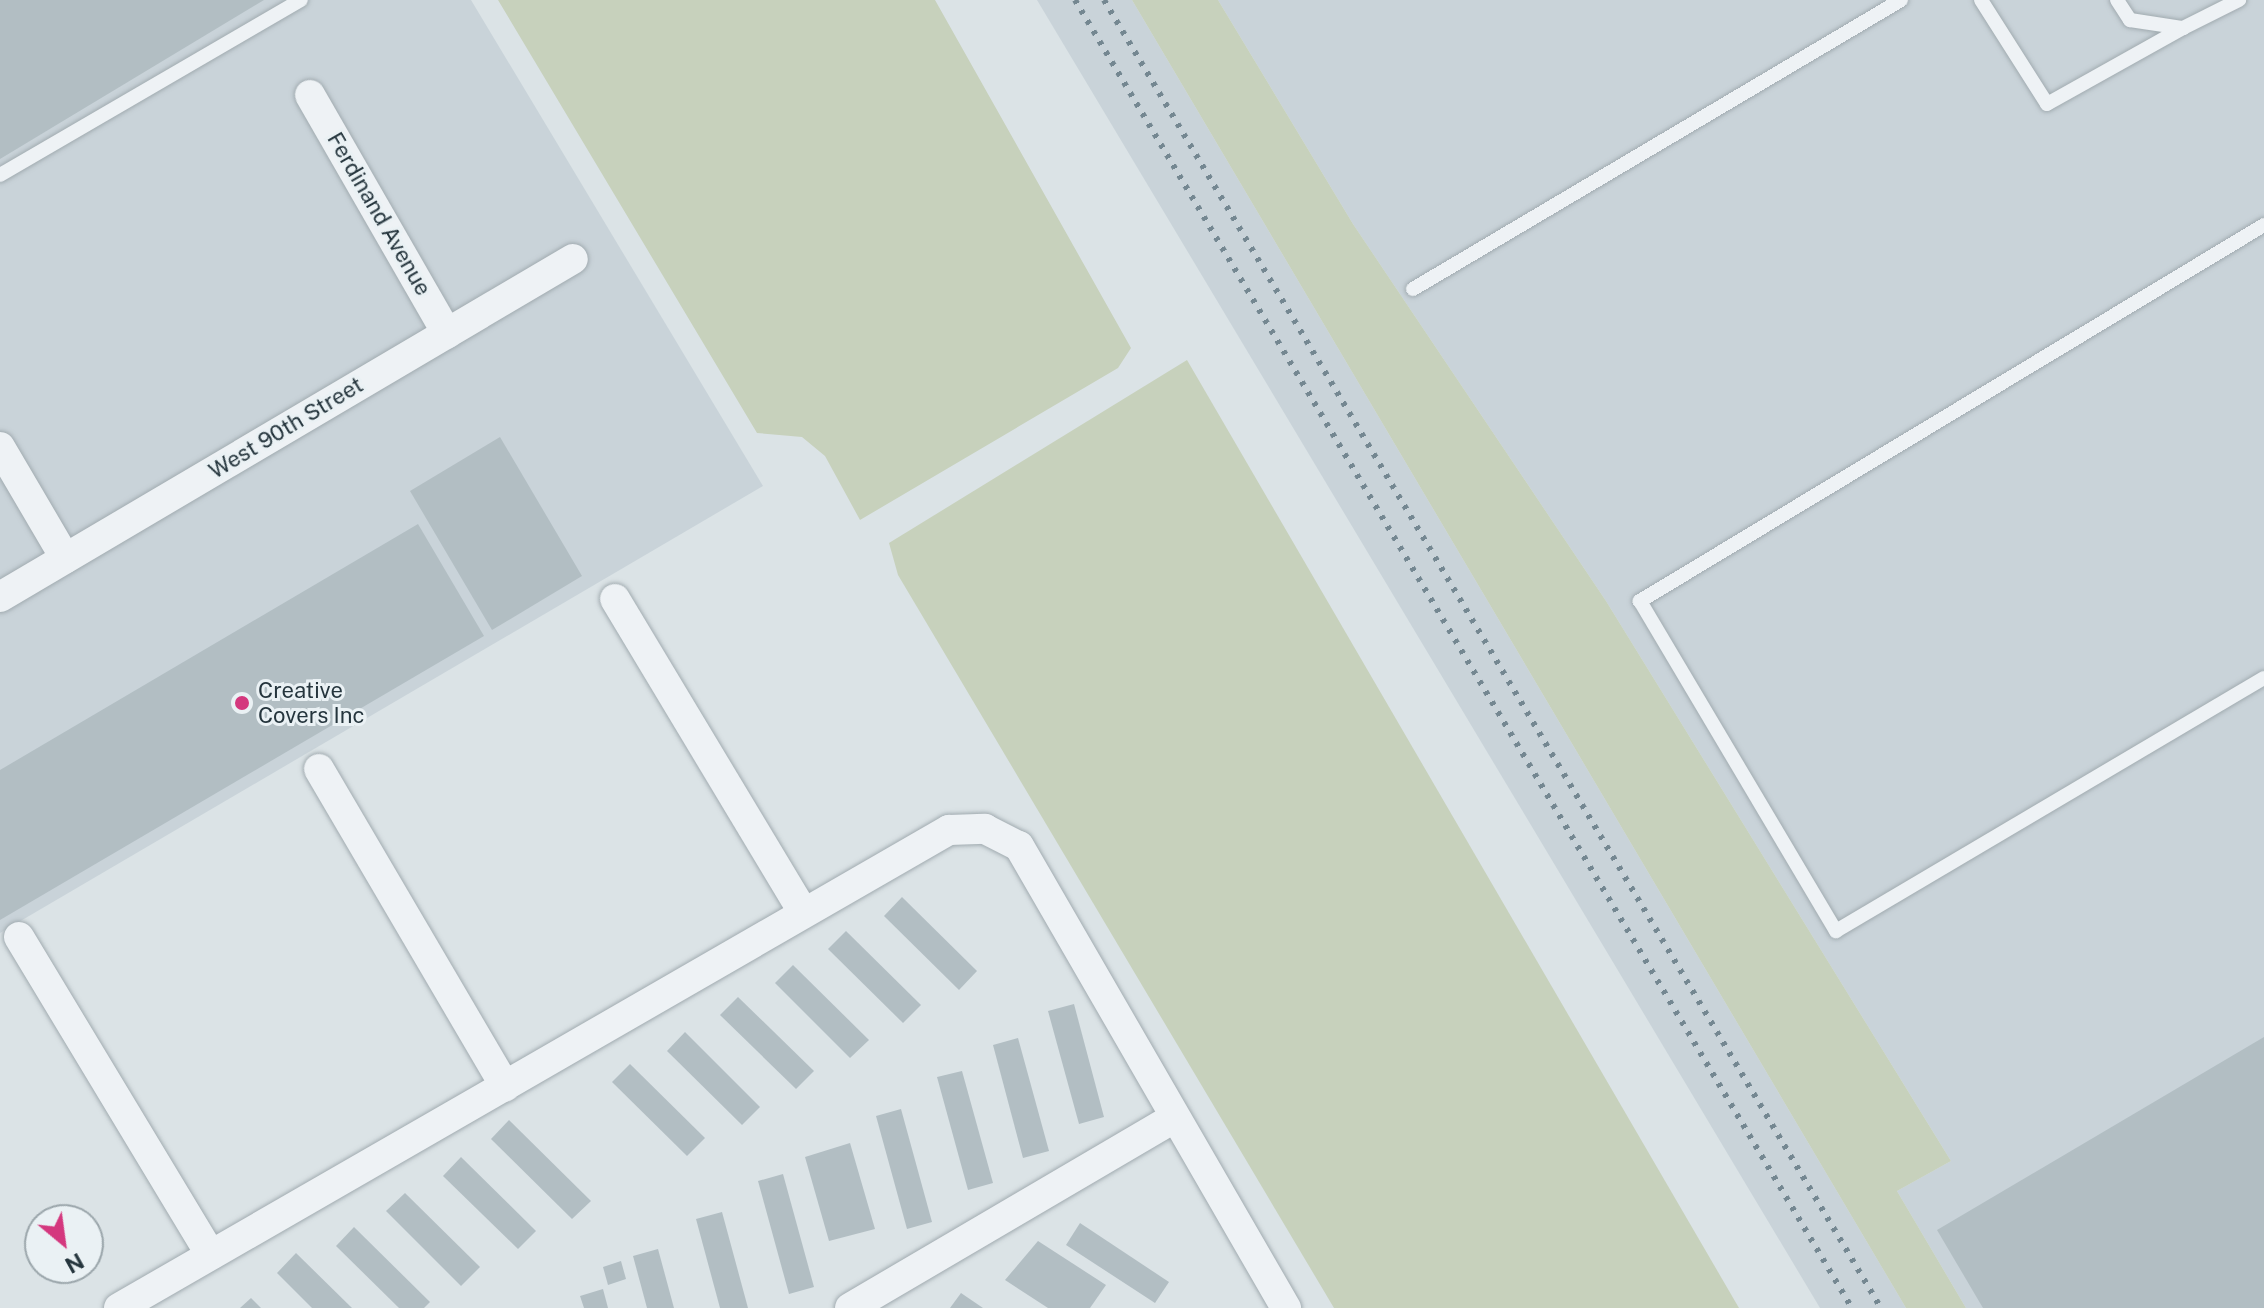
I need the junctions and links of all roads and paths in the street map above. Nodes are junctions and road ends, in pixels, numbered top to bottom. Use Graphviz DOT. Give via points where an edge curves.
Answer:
graph roads {
  1 [pos="301,0"];
  2 [pos="1901,0"];
  3 [pos="1981,0"];
  4 [pos="2117,0"];
  5 [pos="2239,0"];
  6 [pos="2183,28"];
  7 [pos="310,95"];
  8 [pos="0,175"];
  9 [pos="2264,225"];
  10 [pos="573,259"];
  11 [pos="1413,289"];
  12 [pos="447,333"];
  13 [pos="0,447"];
  14 [pos="65,558"];
  15 [pos="0,597"];
  16 [pos="615,599"];
  17 [pos="2264,678"];
  18 [pos="319,769"];
  19 [pos="804,913"];
  20 [pos="19,937"];
  21 [pos="505,1086"];
  22 [pos="1174,1118"];
  23 [pos="211,1255"];
  24 [pos="119,1308"];
  25 [pos="850,1308"];
  26 [pos="1286,1308"];
  1 -- 8 [label="lane"];
  2 -- 11 [label="lane"];
  3 -- 6 [label="lane" via="2047,104"];
  4 -- 6 [label="lane" via="2130,20"];
  5 -- 6 [label="lane"];
  7 -- 12 [label="street, Ferdinand Avenue"];
  9 -- 17 [label="lane" via="1640,601 1836,931"];
  10 -- 12 [label="street, West 90th Street"];
  12 -- 14 [label="street, West 90th Street"];
  13 -- 14 [label="street"];
  14 -- 15 [label="street, West 90th Street"];
  16 -- 19 [label="street"];
  18 -- 21 [label="street"];
  19 -- 21 [label="street"];
  19 -- 22 [label="street" via="949,830 985,829 1019,846"];
  20 -- 23 [label="street"];
  21 -- 23 [label="street"];
  22 -- 25 [label="street"];
  22 -- 26 [label="street"];
  23 -- 24 [label="street"];
}
